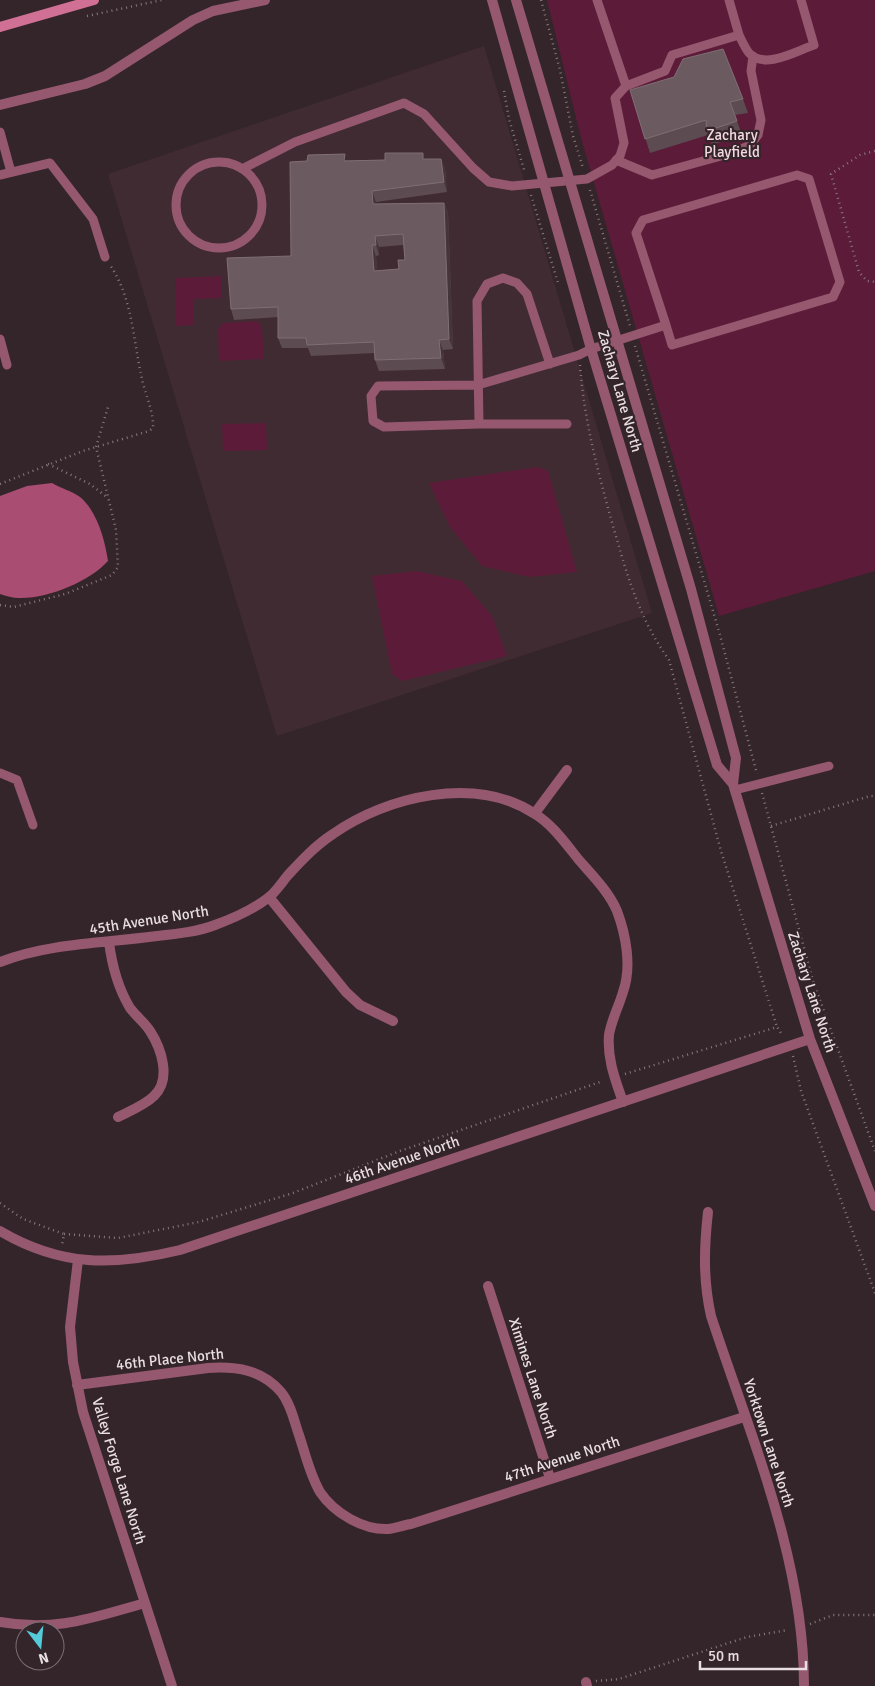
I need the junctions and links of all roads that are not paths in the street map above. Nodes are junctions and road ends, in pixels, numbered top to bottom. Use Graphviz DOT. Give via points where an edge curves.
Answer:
graph roads {
  1 [pos="94,0"];
  2 [pos="265,0"];
  3 [pos="492,0"];
  4 [pos="516,0"];
  5 [pos="598,0"];
  6 [pos="729,0"];
  7 [pos="801,0"];
  8 [pos="0,27"];
  9 [pos="739,35"];
  10 [pos="753,56"];
  11 [pos="626,86"];
  12 [pos="0,105"];
  13 [pos="0,132"];
  14 [pos="616,160"];
  15 [pos="242,169"];
  16 [pos="11,172"];
  17 [pos="0,175"];
  18 [pos="544,182"];
  19 [pos="570,182"];
  20 [pos="105,257"];
  21 [pos="666,325"];
  22 [pos="0,339"];
  23 [pos="618,341"];
  24 [pos="591,349"];
  25 [pos="550,364"];
  26 [pos="7,365"];
  27 [pos="478,385"];
  28 [pos="479,424"];
  29 [pos="567,424"];
  30 [pos="828,766"];
  31 [pos="567,770"];
  32 [pos="0,773"];
  33 [pos="734,787"];
  34 [pos="535,814"];
  35 [pos="33,825"];
  36 [pos="269,897"];
  37 [pos="108,942"];
  38 [pos="0,962"];
  39 [pos="393,1021"];
  40 [pos="810,1038"];
  41 [pos="623,1102"];
  42 [pos="118,1117"];
  43 [pos="875,1206"];
  44 [pos="708,1212"];
  45 [pos="0,1231"];
  46 [pos="78,1260"];
  47 [pos="488,1286"];
  48 [pos="77,1385"];
  49 [pos="744,1416"];
  50 [pos="550,1478"];
  51 [pos="388,1529"];
  52 [pos="145,1603"];
  53 [pos="0,1622"];
  54 [pos="172,1686"];
  55 [pos="804,1686"];
  1 -- 8 [label="main road"];
  2 -- 12 [label="street" via="213,11 193,20 105,76 85,84"];
  3 -- 18 [label="street, Zachary Lane North"];
  4 -- 19 [label="street, Zachary Lane North"];
  5 -- 11 [label="lane"];
  6 -- 9 [label="lane"];
  7 -- 10 [label="lane" via="814,45 769,60"];
  9 -- 10 [label="lane"];
  9 -- 11 [label="lane" via="672,55 665,71"];
  10 -- 14 [label="lane" via="751,71 761,120 758,135 750,145 652,175"];
  11 -- 14 [label="lane" via="615,98 624,143"];
  13 -- 16 [label="lane"];
  14 -- 19 [label="lane" via="586,179"];
  15 -- 15 [label="lane" via="216,162 190,173 181,184 176,198 180,225 201,244 214,248 229,247 252,232 262,206 260,192"];
  15 -- 18 [label="lane" via="295,142 404,103 424,114 489,182 512,186"];
  16 -- 17 [label="lane"];
  16 -- 20 [label="lane" via="50,163 93,219"];
  18 -- 19 [label="lane"];
  18 -- 24 [label="street, Zachary Lane North"];
  19 -- 23 [label="street, Zachary Lane North"];
  21 -- 21 [label="lane" via="672,346 833,297 840,282 809,179 797,175 643,220 636,233"];
  21 -- 23 [label="lane"];
  22 -- 26 [label="lane"];
  23 -- 24 [label="lane"];
  23 -- 33 [label="street, Zachary Lane North" via="691,589 736,758"];
  24 -- 25 [label="lane"];
  24 -- 33 [label="street, Zachary Lane North" via="717,765"];
  25 -- 27 [label="lane"];
  25 -- 27 [label="lane" via="527,294 517,283 503,278 487,284 477,302"];
  27 -- 28 [label="lane"];
  27 -- 28 [label="lane" via="378,386 371,396 373,421 384,428"];
  28 -- 29 [label="lane"];
  30 -- 33 [label="lane"];
  31 -- 34 [label="street"];
  32 -- 35 [label="lane" via="17,780"];
  33 -- 40 [label="street, Zachary Lane North"];
  34 -- 36 [label="street, 45th Avenue North" via="491,796 469,792 445,792 414,800 359,819 333,834 309,853"];
  34 -- 41 [label="street" via="561,838 604,889 625,938 625,989 609,1033 609,1054"];
  36 -- 37 [label="street, 45th Avenue North" via="238,917 209,928"];
  36 -- 39 [label="street" via="346,992 360,1005"];
  37 -- 38 [label="street, 45th Avenue North" via="43,949"];
  37 -- 42 [label="street" via="119,985 131,1009 158,1043 163,1061 163,1078 156,1095"];
  40 -- 41 [label="street, 46th Avenue North"];
  40 -- 43 [label="street, Zachary Lane North"];
  41 -- 46 [label="street, 46th Avenue North" via="180,1250 142,1259"];
  44 -- 49 [label="street, Yorktown Lane North" via="703,1264 705,1291"];
  45 -- 46 [label="street, 46th Avenue North" via="37,1249"];
  46 -- 48 [label="street, Valley Forge Lane North" via="70,1327"];
  47 -- 50 [label="street, Ximines Lane North"];
  48 -- 51 [label="street, 46th Place North" via="228,1366 246,1369 265,1378 282,1393 320,1492 330,1504 361,1524"];
  48 -- 52 [label="street, Valley Forge Lane North"];
  49 -- 50 [label="street, 47th Avenue North"];
  49 -- 55 [label="street, Yorktown Lane North" via="789,1556 800,1627"];
  50 -- 51 [label="street, 47th Avenue North"];
  52 -- 53 [label="street" via="59,1626 26,1627"];
  52 -- 54 [label="street, Valley Forge Lane North"];
}
